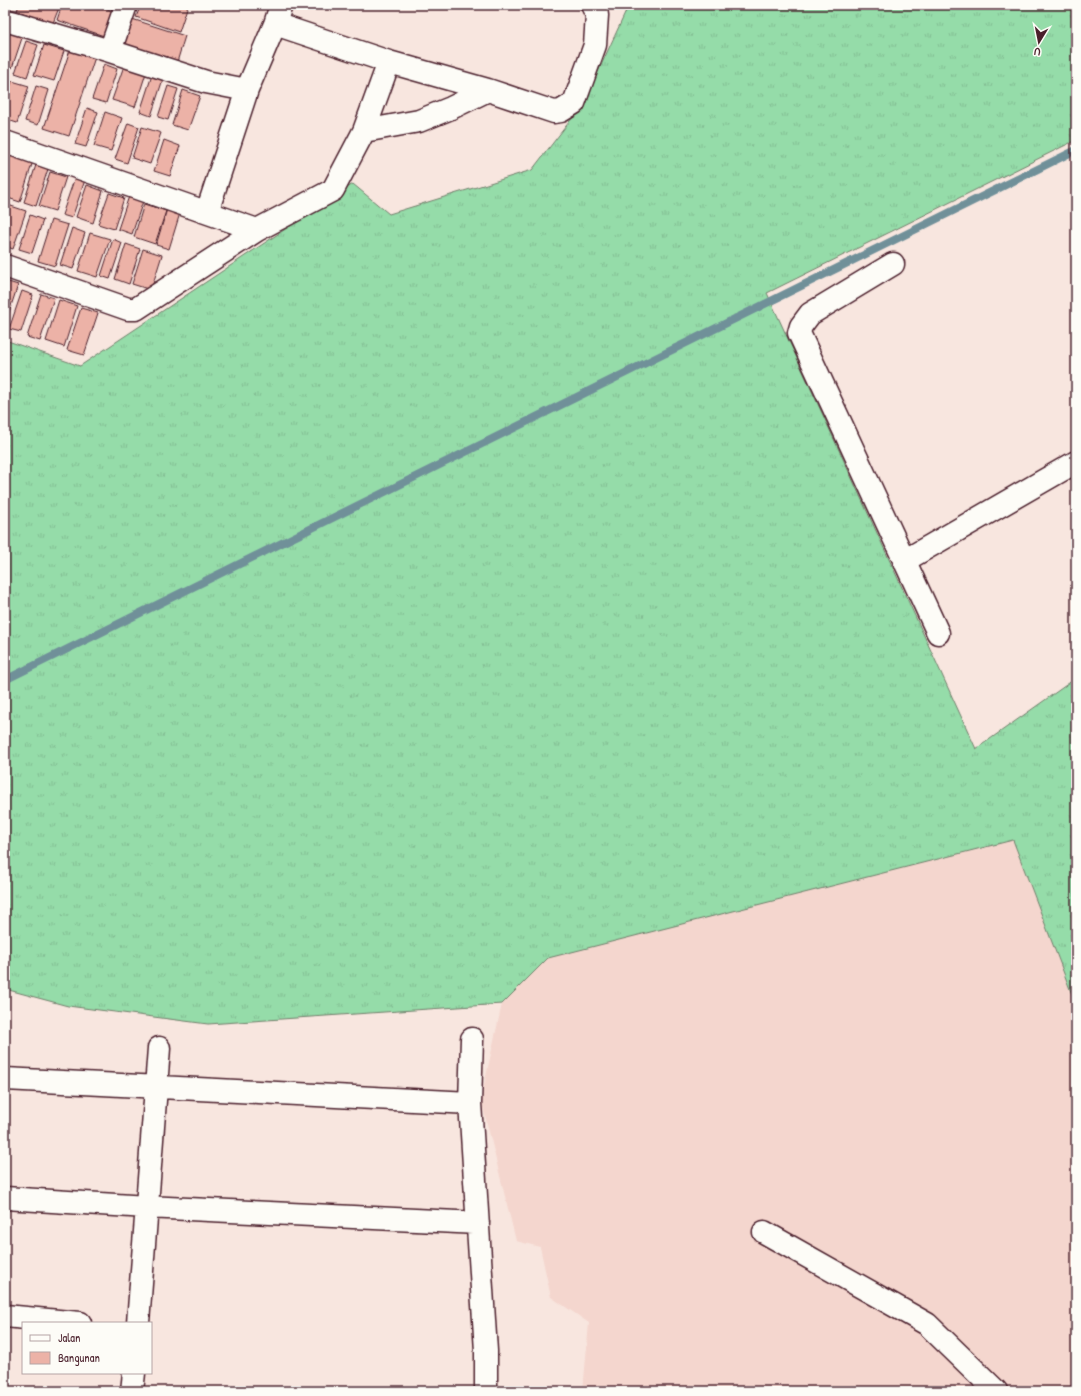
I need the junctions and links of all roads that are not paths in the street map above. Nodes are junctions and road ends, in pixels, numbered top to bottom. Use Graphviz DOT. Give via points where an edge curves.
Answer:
graph roads {
  1 [pos="126,5"];
  2 [pos="592,5"];
  3 [pos="278,14"];
  4 [pos="5,20"];
  5 [pos="110,51"];
  6 [pos="389,62"];
  7 [pos="247,90"];
  8 [pos="488,90"];
  9 [pos="364,131"];
  10 [pos="5,142"];
  11 [pos="206,212"];
  12 [pos="258,230"];
  13 [pos="893,264"];
  14 [pos="5,266"];
  15 [pos="1076,462"];
  16 [pos="904,561"];
  17 [pos="938,633"];
  18 [pos="472,1039"];
  19 [pos="159,1048"];
  20 [pos="5,1079"];
  21 [pos="155,1088"];
  22 [pos="470,1103"];
  23 [pos="5,1198"];
  24 [pos="147,1207"];
  25 [pos="478,1223"];
  26 [pos="764,1232"];
  27 [pos="5,1316"];
  28 [pos="69,1322"];
  29 [pos="138,1322"];
  30 [pos="134,1374"];
  31 [pos="132,1391"];
  32 [pos="486,1391"];
  33 [pos="996,1391"];
  1 -- 5 [label="street"];
  2 -- 8 [label="street" via="597,15 595,45 574,103 554,112"];
  3 -- 6 [label="street"];
  3 -- 7 [label="street"];
  4 -- 5 [label="street"];
  5 -- 7 [label="street" via="206,82"];
  6 -- 8 [label="street"];
  6 -- 9 [label="street"];
  7 -- 11 [label="street"];
  8 -- 9 [label="street" via="420,120"];
  9 -- 12 [label="street" via="332,190"];
  10 -- 11 [label="street"];
  11 -- 12 [label="street"];
  12 -- 14 [label="street" via="136,309 128,309"];
  13 -- 16 [label="street" via="810,314 799,333"];
  15 -- 16 [label="street"];
  16 -- 17 [label="street"];
  18 -- 22 [label="street"];
  19 -- 21 [label="street"];
  20 -- 21 [label="street"];
  21 -- 22 [label="street"];
  21 -- 24 [label="street"];
  22 -- 25 [label="street"];
  23 -- 24 [label="street"];
  24 -- 25 [label="street"];
  24 -- 29 [label="street"];
  25 -- 32 [label="street"];
  26 -- 33 [label="street" via="927,1324"];
  27 -- 28 [label="street"];
  30 -- 31 [label="street"];
}
